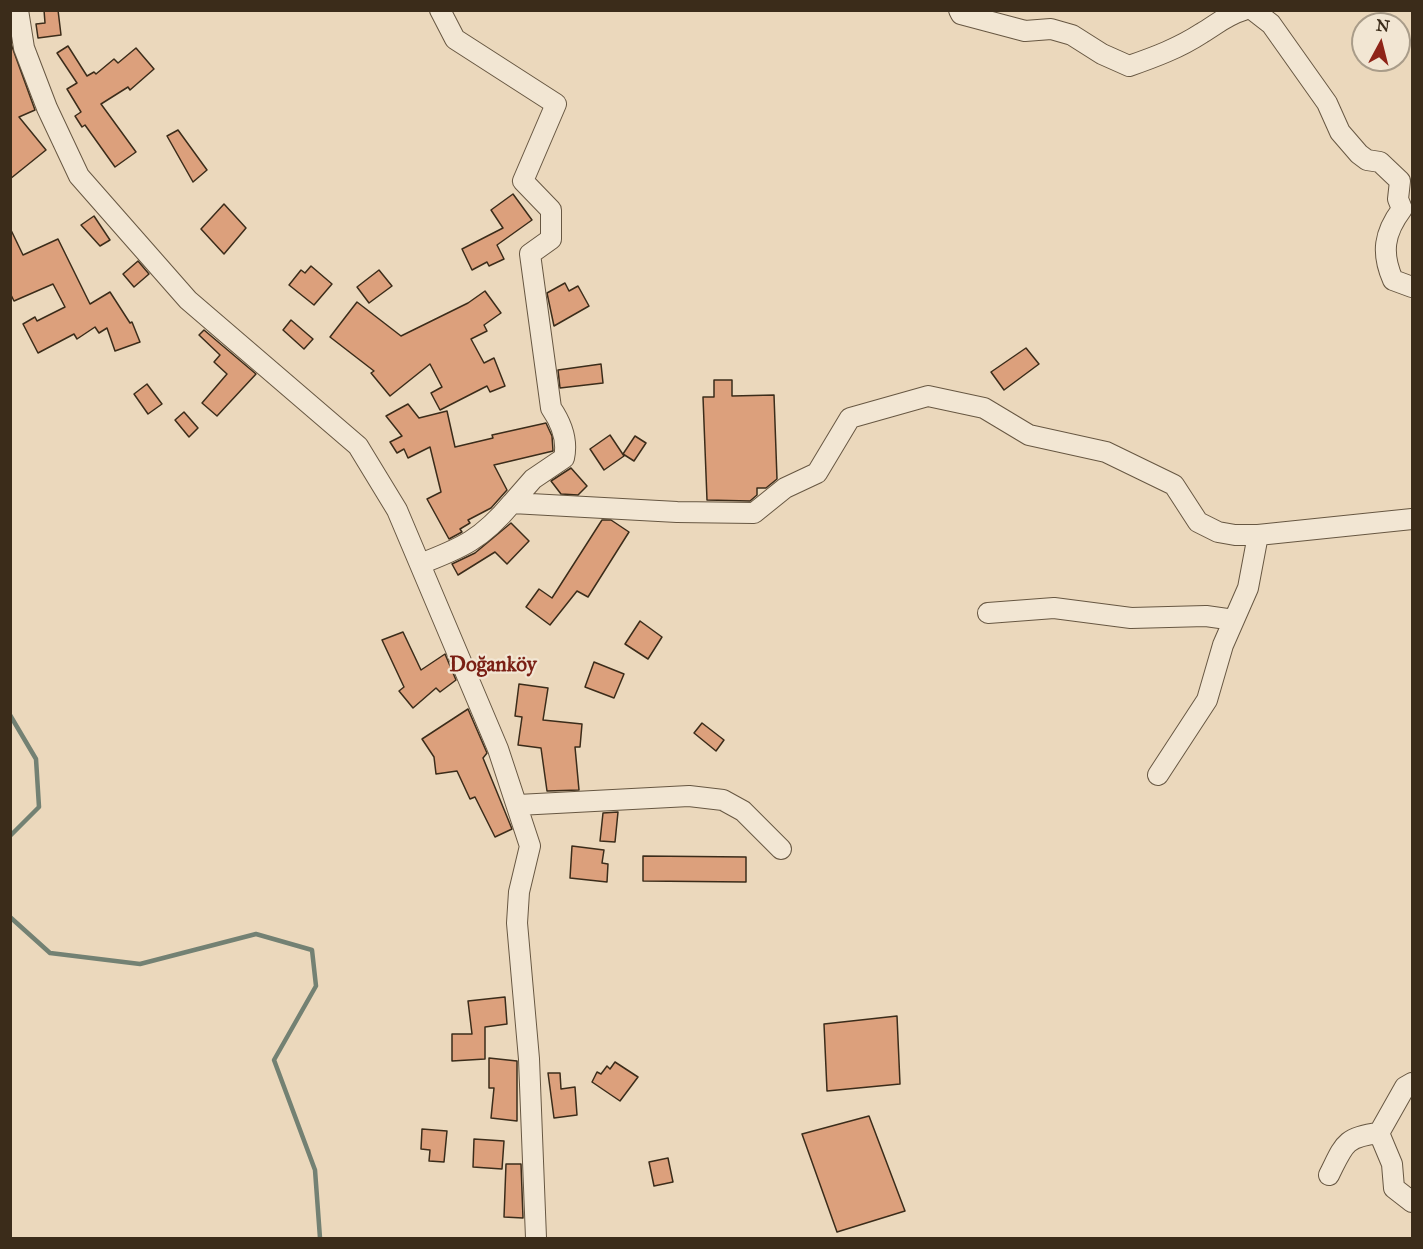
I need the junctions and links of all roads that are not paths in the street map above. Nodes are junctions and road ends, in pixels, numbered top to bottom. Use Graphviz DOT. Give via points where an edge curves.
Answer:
graph roads {
  1 [pos="440,10"];
  2 [pos="959,10"];
  3 [pos="1244,10"];
  4 [pos="1253,10"];
  5 [pos="16,18"];
  6 [pos="1413,287"];
  7 [pos="512,503"];
  8 [pos="1413,519"];
  9 [pos="1258,535"];
  10 [pos="420,564"];
  11 [pos="988,613"];
  12 [pos="1234,620"];
  13 [pos="1158,775"];
  14 [pos="518,805"];
  15 [pos="781,849"];
  16 [pos="1413,1083"];
  17 [pos="1379,1133"];
  18 [pos="1329,1175"];
  19 [pos="1413,1202"];
  20 [pos="536,1239"];
  1 -- 7 [label="street" via="454,39 556,104 523,181 551,210 550,239 530,254 551,408 563,431 566,449 564,458 532,479"];
  2 -- 3 [label="street" via="961,14 1025,31 1051,29 1071,35 1129,66 1164,54 1228,15"];
  4 -- 6 [label="street" via="1271,24 1327,103 1340,132 1359,154 1380,162 1400,181 1398,199 1402,209 1390,228 1384,260 1393,280"];
  5 -- 10 [label="street" via="43,98 79,176 188,300 358,446 397,510"];
  7 -- 9 [label="street" via="754,513 785,488 817,472 850,418 928,396 984,408 1029,435 1106,452 1174,485 1198,522 1218,532"];
  7 -- 10 [label="street" via="481,537"];
  8 -- 9 [label="street"];
  9 -- 12 [label="street" via="1251,580"];
  10 -- 14 [label="street"];
  11 -- 12 [label="street" via="1054,608 1131,618 1187,616"];
  12 -- 13 [label="street" via="1207,700"];
  14 -- 15 [label="street" via="689,796 723,800 743,811"];
  14 -- 20 [label="street" via="530,846 519,892 517,923 529,1059"];
  16 -- 17 [label="street" via="1405,1088"];
  17 -- 18 [label="street" via="1357,1136 1344,1143"];
  17 -- 19 [label="street" via="1392,1164 1394,1188"];
}
